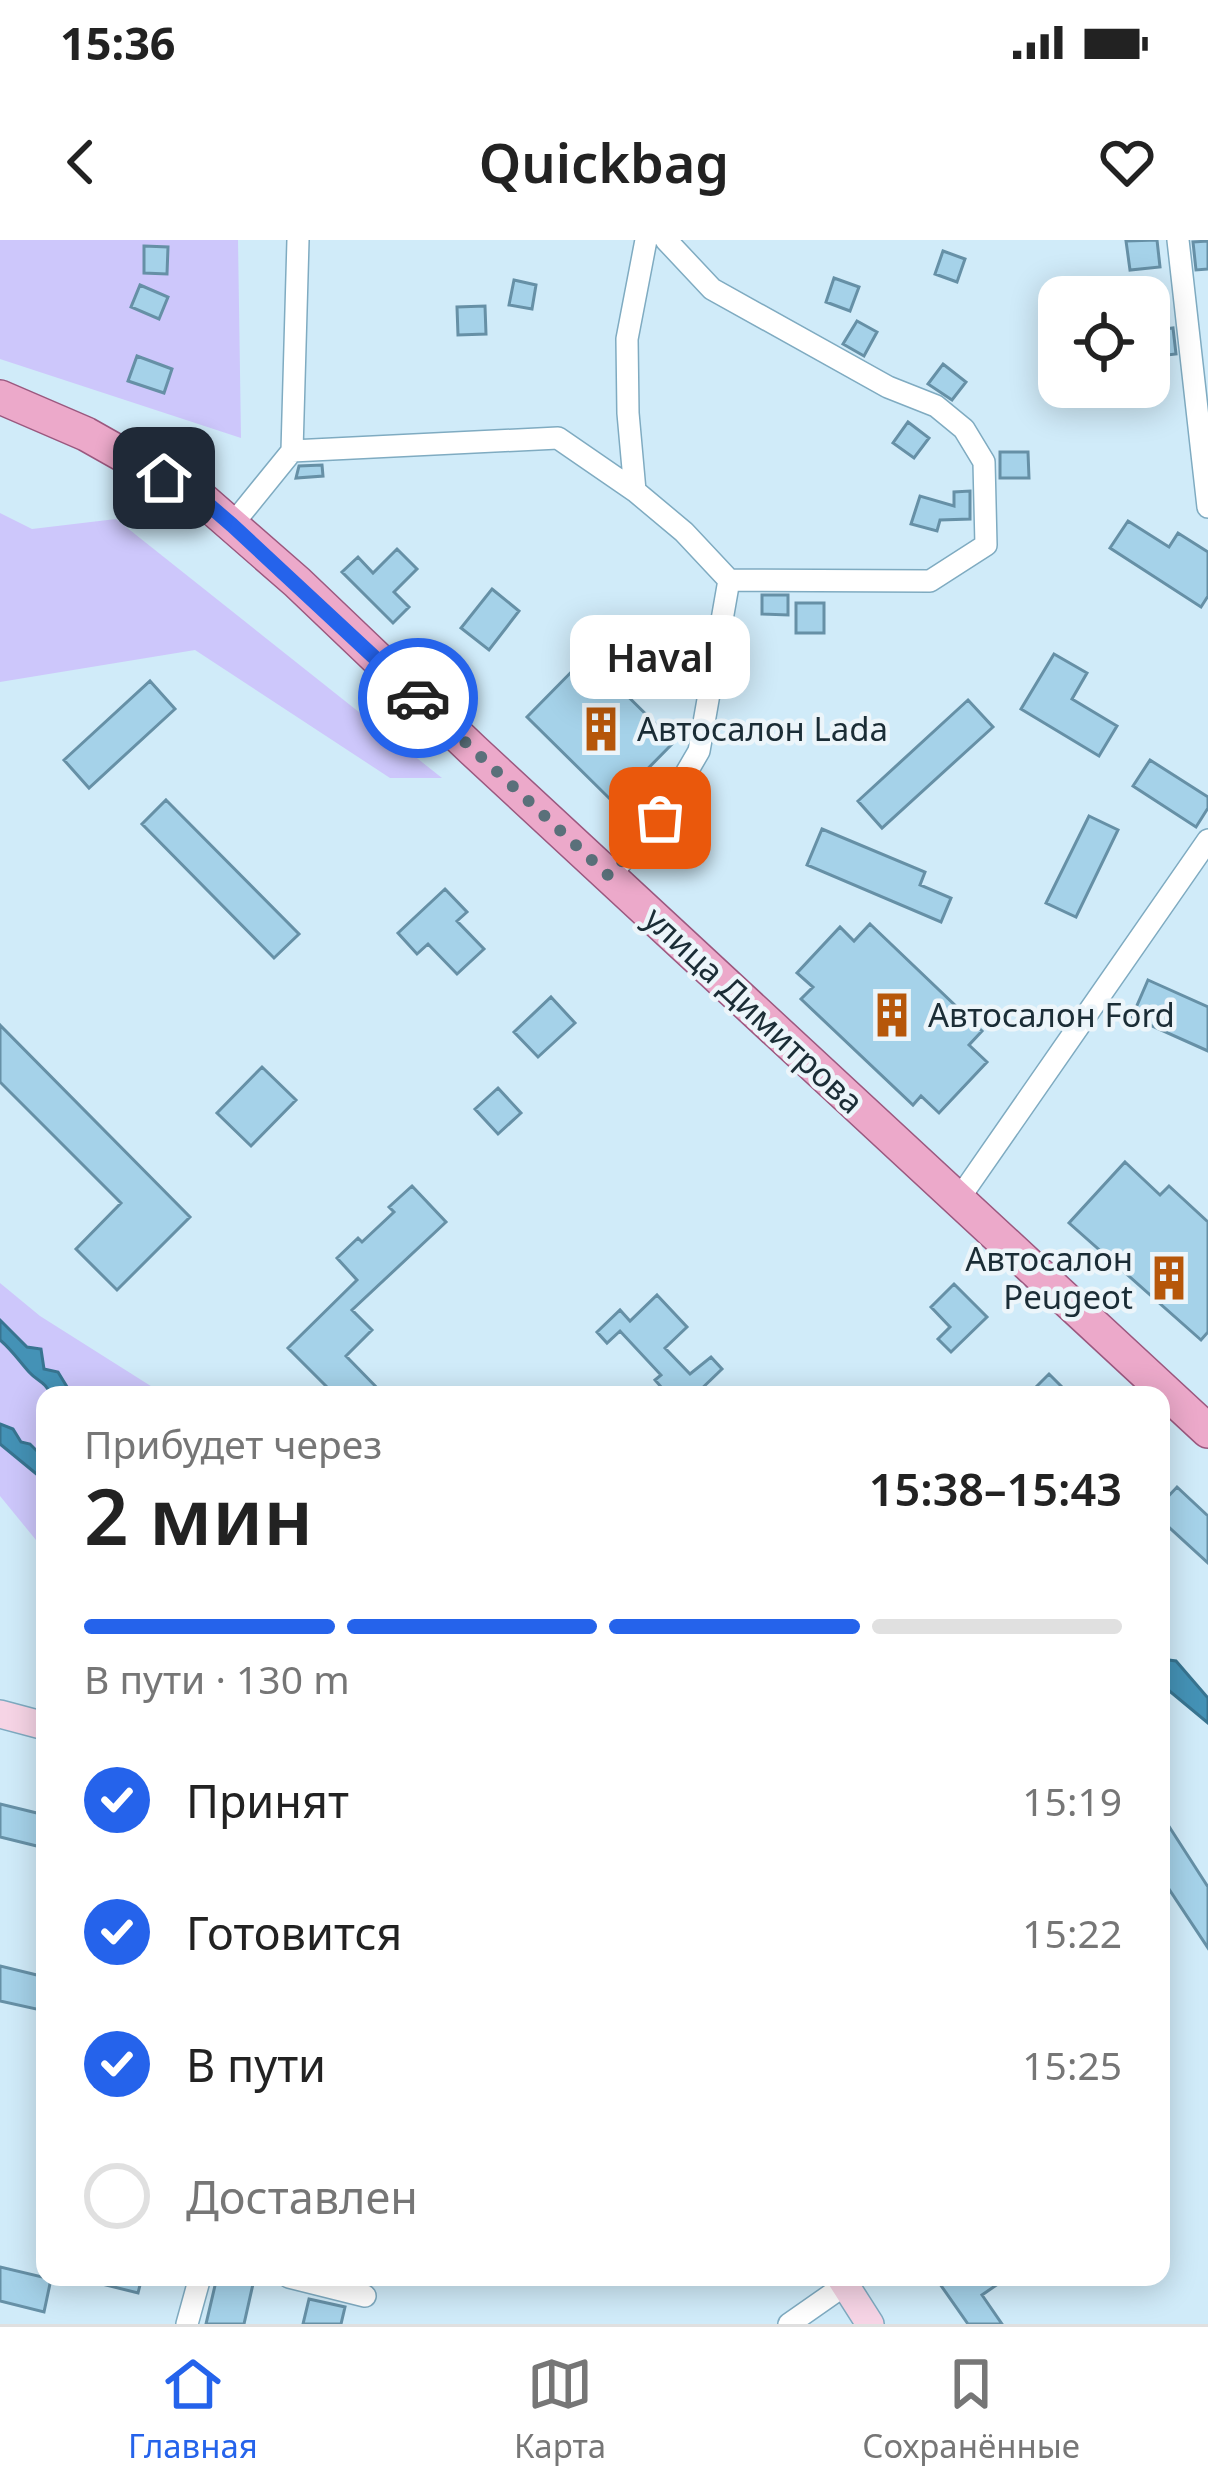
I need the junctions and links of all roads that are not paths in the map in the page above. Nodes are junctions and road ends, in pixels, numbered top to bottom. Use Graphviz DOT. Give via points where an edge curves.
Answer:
graph roads {
  1 [pos="298,240"];
  2 [pos="646,240"];
  3 [pos="666,240"];
  4 [pos="1178,240"];
  5 [pos="0,397"];
  6 [pos="292,451"];
  7 [pos="635,491"];
  8 [pos="1208,507"];
  9 [pos="232,525"];
  10 [pos="729,580"];
  11 [pos="1208,840"];
  12 [pos="609,876"];
  13 [pos="958,1199"];
  14 [pos="1160,1386"];
  15 [pos="1170,1396"];
  16 [pos="1208,1431"];
  17 [pos="0,1714"];
  18 [pos="36,1724"];
  19 [pos="198,2286"];
  20 [pos="325,2286"];
  21 [pos="836,2286"];
  22 [pos="845,2286"];
  23 [pos="365,2296"];
  24 [pos="187,2324"];
  25 [pos="789,2324"];
  26 [pos="870,2324"];
  1 -- 6 [label="street"];
  2 -- 7 [label="street" via="627,340"];
  3 -- 10 [label="street" via="712,289 936,406 964,429 984,462 986,545 931,581"];
  4 -- 8 [label="street"];
  5 -- 9 [label="main road, улица Димитрова" via="86,434"];
  6 -- 7 [label="street" via="558,438"];
  6 -- 9 [label="street"];
  7 -- 10 [label="street"];
  9 -- 12 [label="main road, улица Димитрова"];
  10 -- 12 [label="street" via="699,751 660,818"];
  11 -- 13 [label="street"];
  12 -- 13 [label="main road, улица Димитрова"];
  13 -- 14 [label="main road, улица Димитрова"];
  15 -- 16 [label="main road, улица Димитрова"];
  17 -- 18 [label="street"];
  19 -- 24 [label="street"];
  20 -- 23 [label="street"];
  21 -- 25 [label="street"];
  22 -- 26 [label="street"];
}
